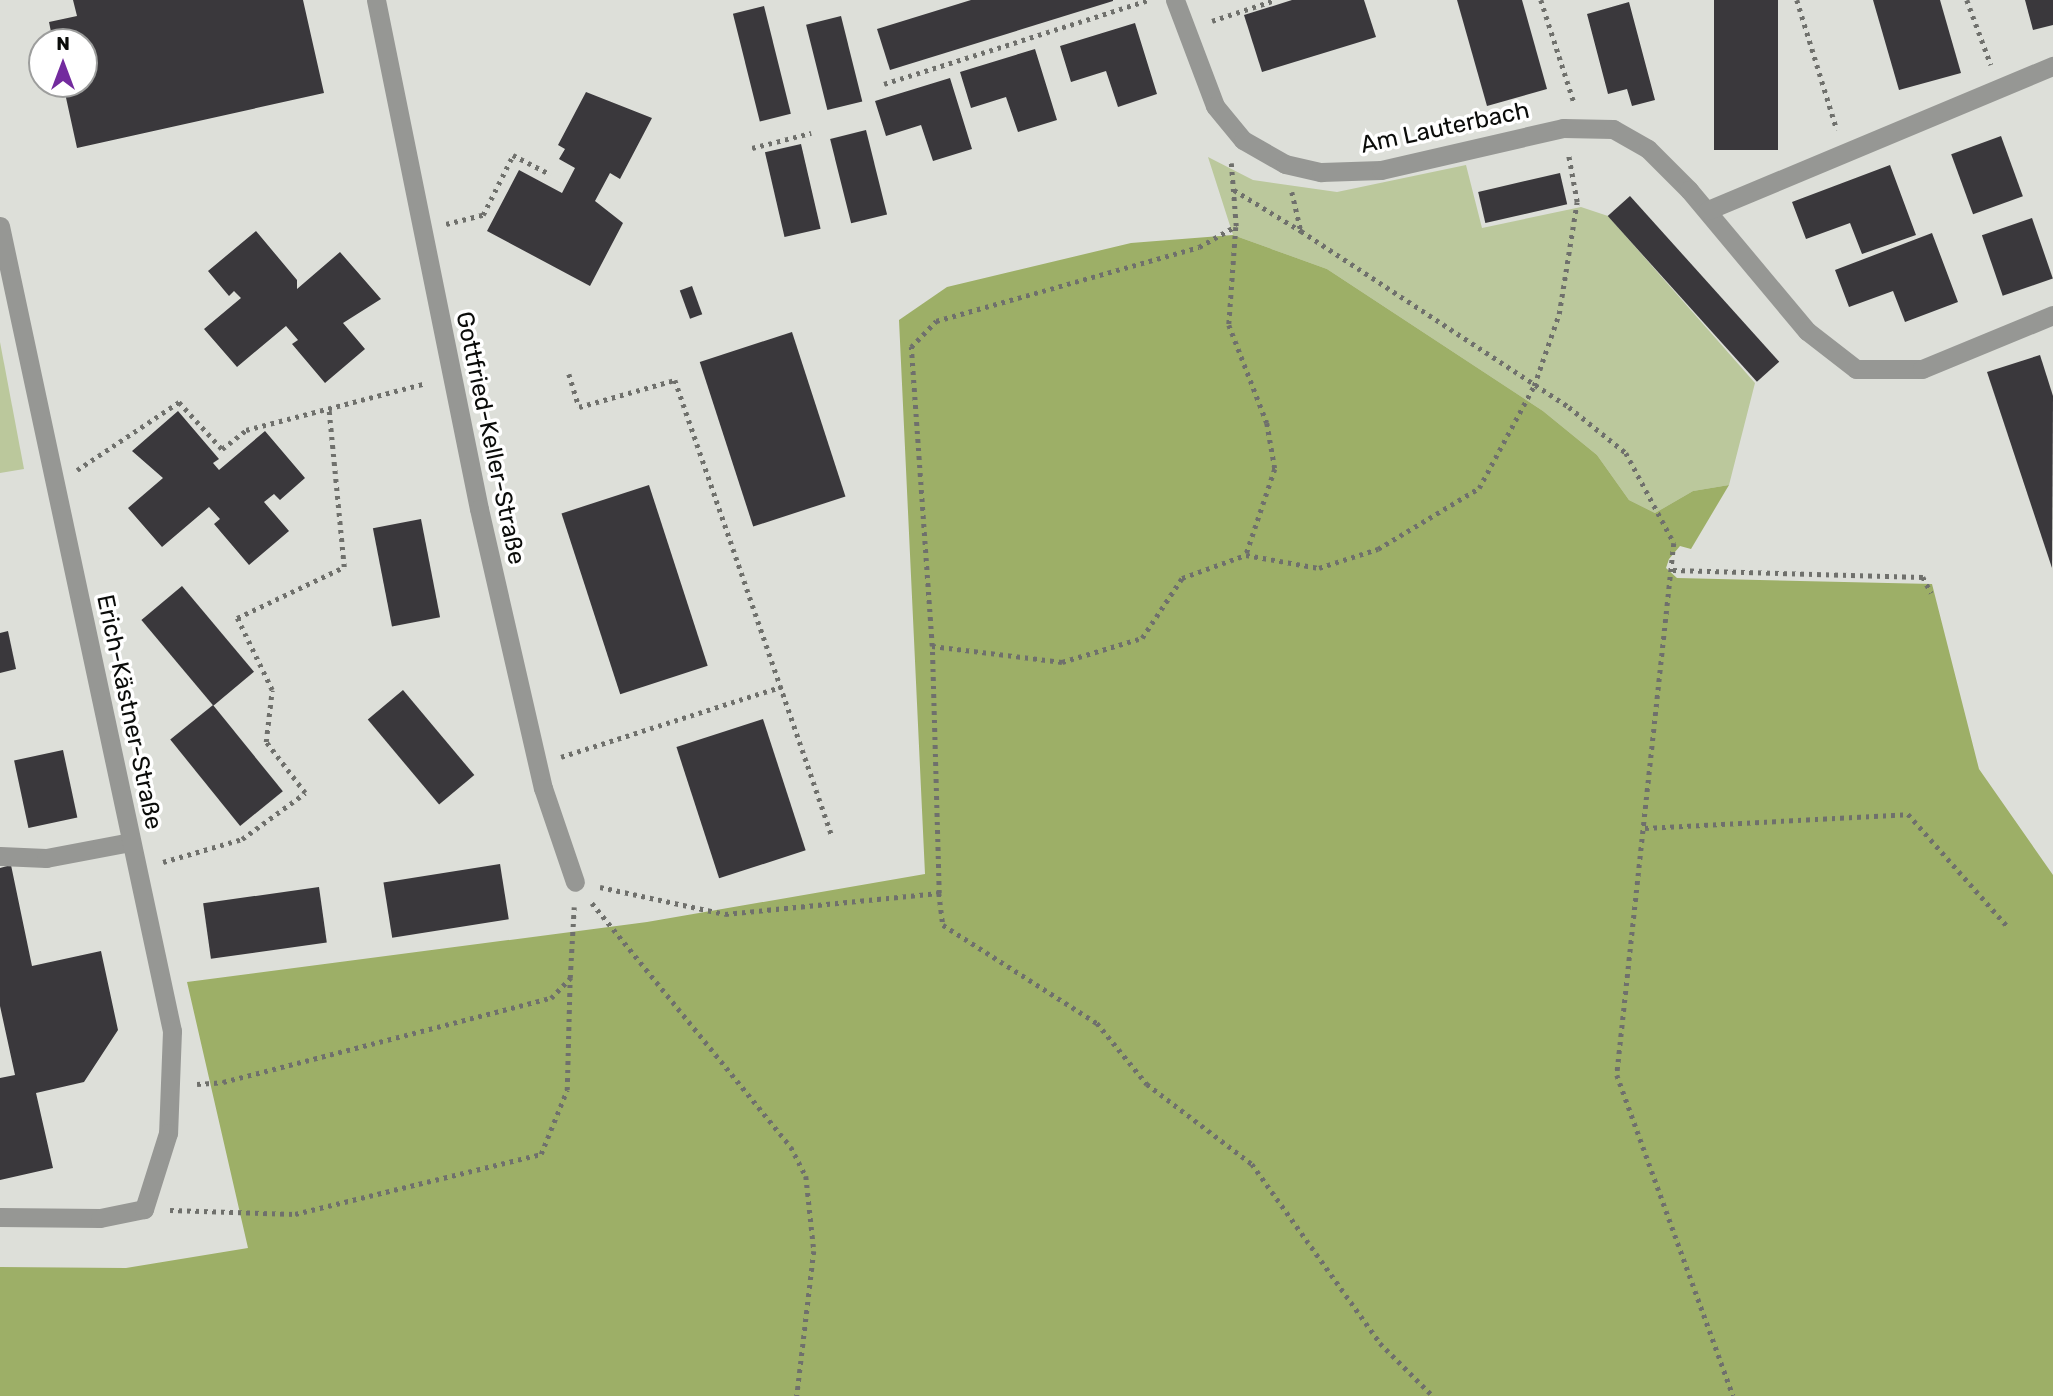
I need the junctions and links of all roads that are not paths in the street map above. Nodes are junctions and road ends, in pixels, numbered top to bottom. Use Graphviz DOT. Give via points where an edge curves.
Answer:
graph roads {
  1 [pos="376,0"];
  2 [pos="1175,0"];
  3 [pos="2053,66"];
  4 [pos="1708,210"];
  5 [pos="0,226"];
  6 [pos="2053,315"];
  7 [pos="131,842"];
  8 [pos="0,856"];
  9 [pos="575,882"];
  10 [pos="0,1217"];
  1 -- 9 [label="street, Gottfried-Keller-Straße" via="451,376 537,764"];
  2 -- 4 [label="street, Am Lauterbach" via="1206,89 1228,125 1285,164 1321,172 1381,170 1572,126 1630,137"];
  3 -- 4 [label="street"];
  4 -- 6 [label="street, Am Lauterbach" via="1807,331 1856,369 1922,369"];
  5 -- 7 [label="street, Erich-Kästner-Straße"];
  7 -- 8 [label="street" via="46,858"];
  7 -- 10 [label="street, Erich-Kästner-Straße" via="172,1031 168,1133 144,1209 100,1218"];
}
